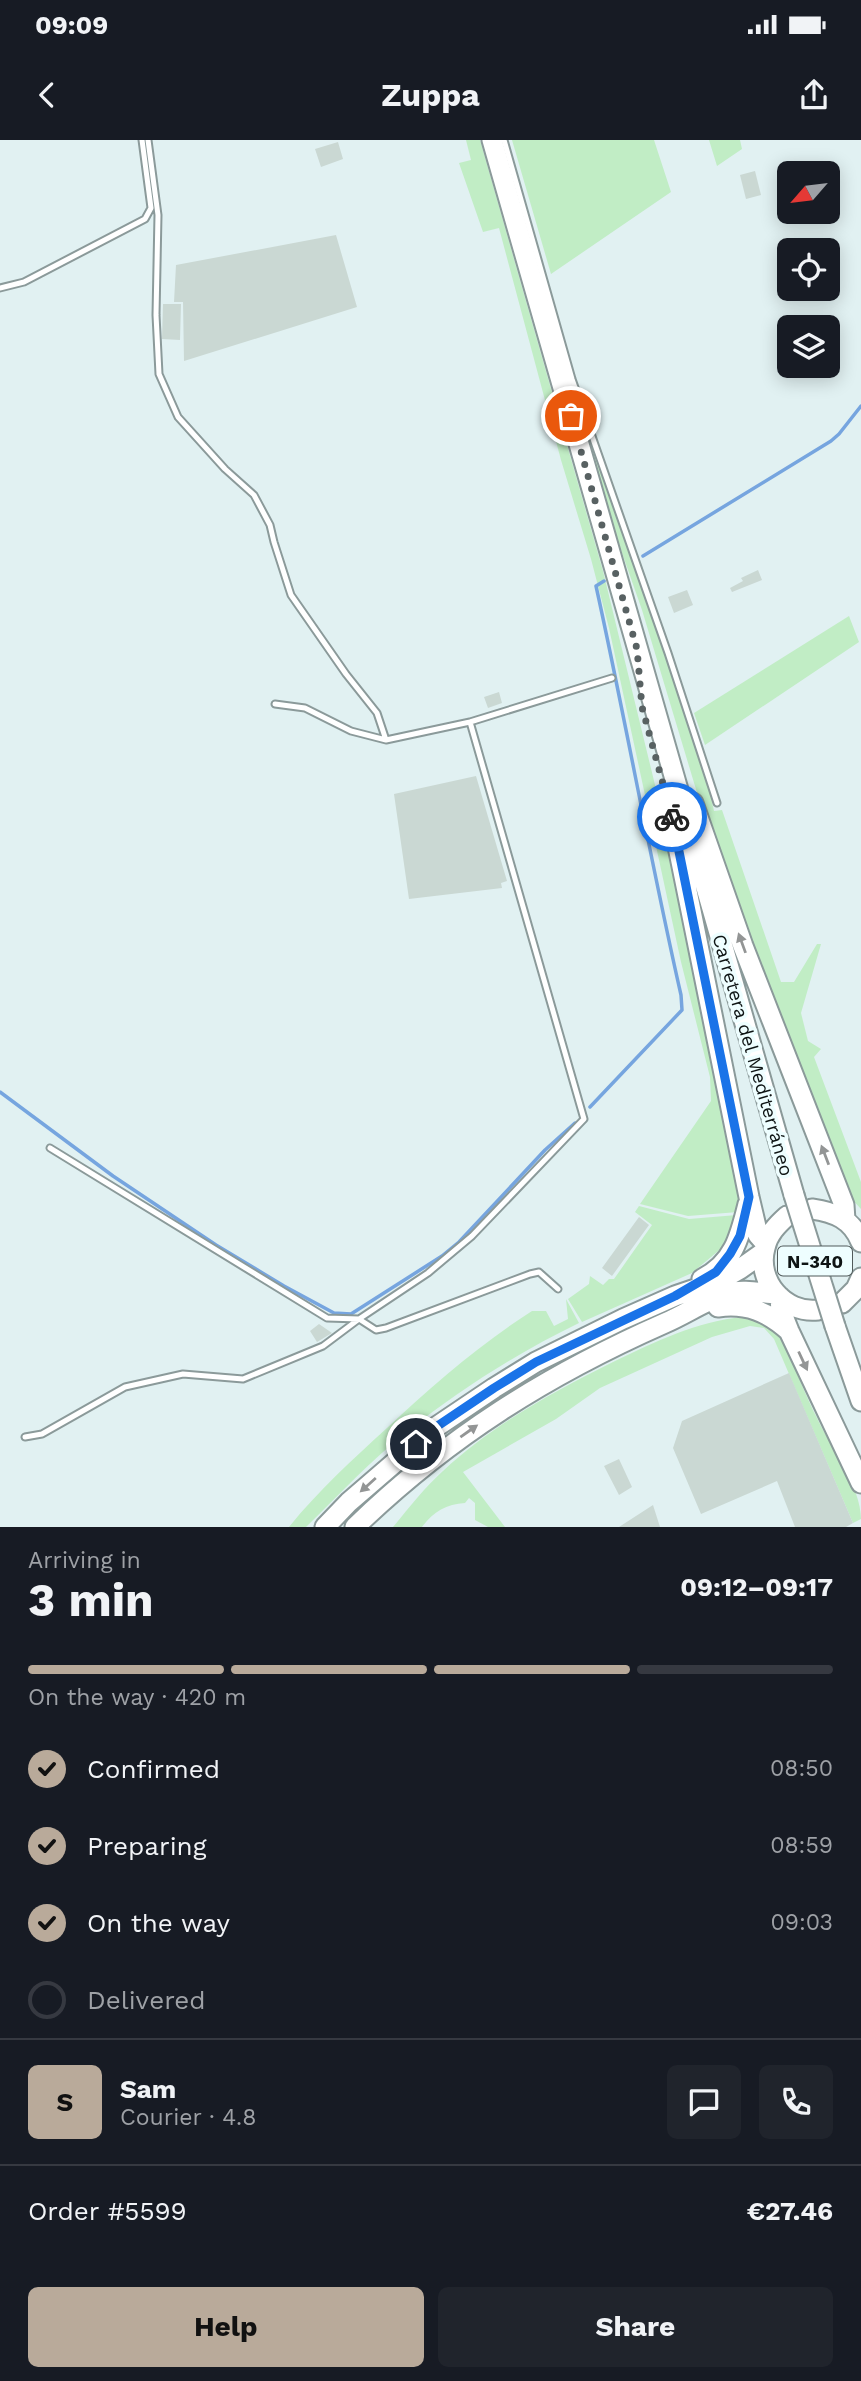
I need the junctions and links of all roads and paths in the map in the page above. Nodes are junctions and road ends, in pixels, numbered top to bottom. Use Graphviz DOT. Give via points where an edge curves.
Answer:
graph roads {
  1 [pos="142,140"];
  2 [pos="148,140"];
  3 [pos="492,140"];
  4 [pos="504,140"];
  5 [pos="0,288"];
  6 [pos="637,649"];
  7 [pos="612,678"];
  8 [pos="275,704"];
  9 [pos="470,722"];
  10 [pos="658,722"];
  11 [pos="386,740"];
  12 [pos="717,803"];
  13 [pos="51,1148"];
  14 [pos="749,1197"];
  15 [pos="812,1209"];
  16 [pos="787,1216"];
  17 [pos="855,1228"];
  18 [pos="765,1248"];
  19 [pos="861,1278"];
  20 [pos="558,1289"];
  21 [pos="675,1296"];
  22 [pos="778,1296"];
  23 [pos="842,1303"];
  24 [pos="818,1310"];
  25 [pos="690,1312"];
  26 [pos="359,1319"];
  27 [pos="789,1331"];
  28 [pos="861,1401"];
  29 [pos="25,1437"];
  30 [pos="861,1483"];
  31 [pos="325,1527"];
  32 [pos="355,1527"];
  1 -- 5 [label="lane" via="151,208 145,219 24,282"];
  2 -- 11 [label="lane" via="158,215 159,374 178,417 254,495 271,525 291,595 377,713"];
  3 -- 6 [label="highway, Carretera del Mediterráneo / N-340"];
  4 -- 12 [label="lane" via="572,379"];
  6 -- 10 [label="highway, Carretera del Mediterráneo / N-340"];
  6 -- 14 [label="highway" via="642,707 677,836"];
  7 -- 9 [label="lane"];
  8 -- 11 [label="lane" via="306,708 351,730"];
  9 -- 11 [label="lane"];
  9 -- 26 [label="lane" via="584,1119 472,1236 428,1273"];
  17 -- 10 [label="highway, one-way" via="743,946 685,780"];
  10 -- 28 [label="highway, Carretera del Mediterráneo / N-340, bridge" via="794,1195"];
  13 -- 26 [label="lane" via="327,1318"];
  14 -- 18 [label="highway"];
  14 -- 21 [label="highway" via="740,1236 730,1254 716,1272"];
  15 -- 17 [label="highway" via="831,1212"];
  16 -- 18 [label="highway" via="773,1229"];
  18 -- 21 [label="highway" via="719,1281"];
  18 -- 22 [label="highway" via="767,1280"];
  19 -- 23 [label="highway"];
  20 -- 26 [label="lane" via="539,1272 386,1328 376,1330"];
  21 -- 31 [label="highway, one-way" via="536,1362 494,1388 436,1427"];
  22 -- 24 [label="highway" via="794,1307"];
  22 -- 25 [label="highway" via="728,1294"];
  22 -- 27 [label="highway"];
  25 -- 27 [label="highway" via="746,1306"];
  32 -- 25 [label="highway, one-way" via="416,1471 509,1404 578,1363"];
  26 -- 29 [label="lane" via="323,1346 243,1379 183,1374 125,1387 42,1434"];
  27 -- 30 [label="highway, one-way"];
}
